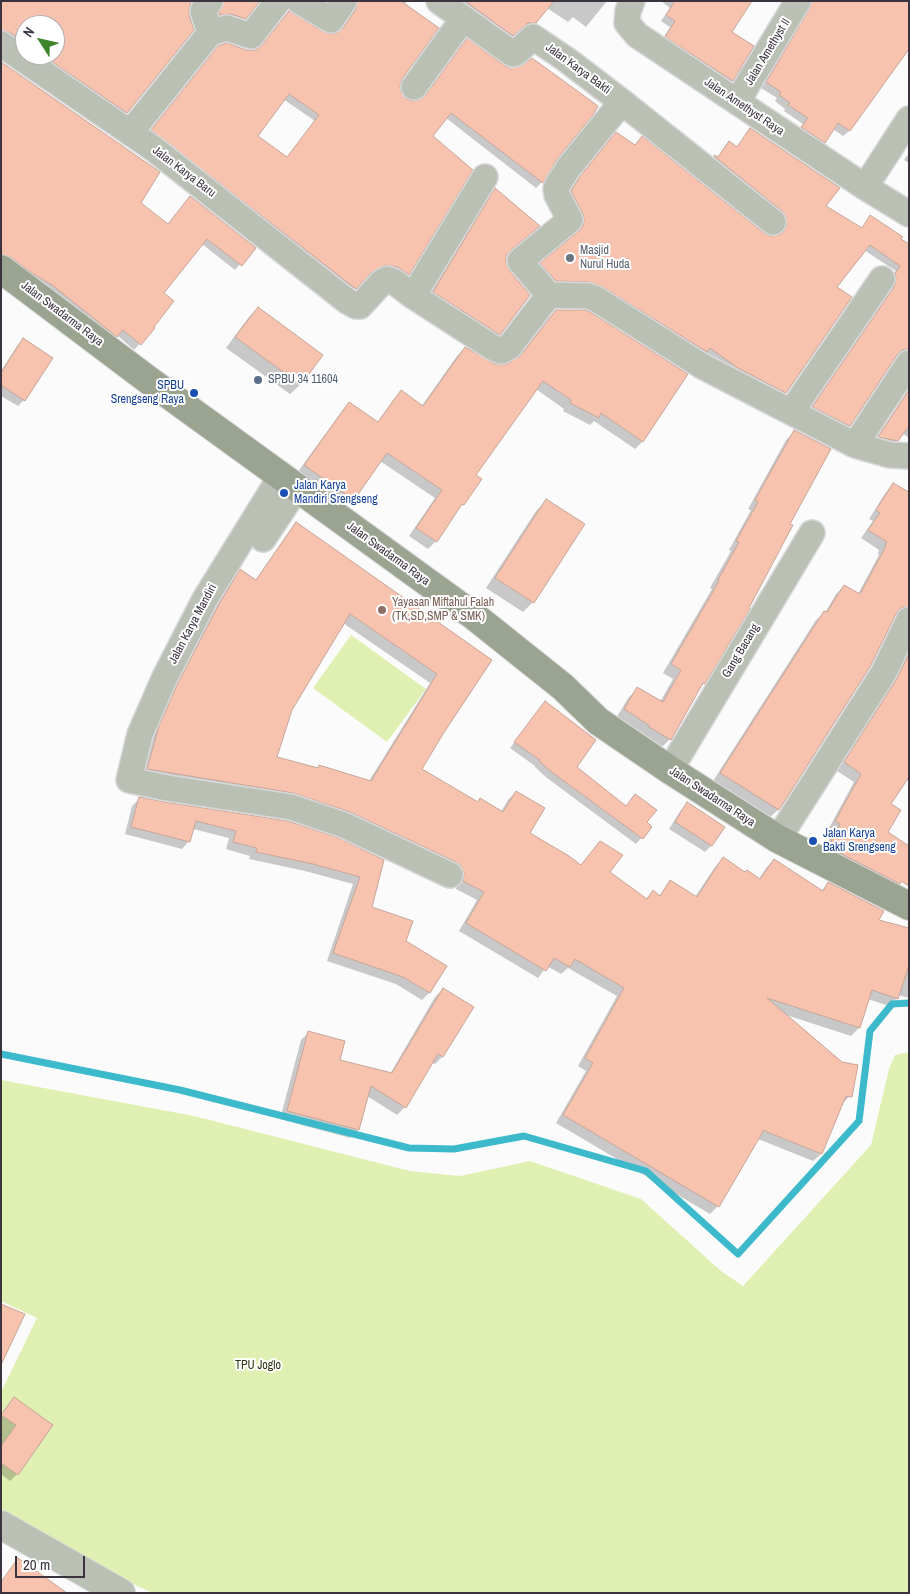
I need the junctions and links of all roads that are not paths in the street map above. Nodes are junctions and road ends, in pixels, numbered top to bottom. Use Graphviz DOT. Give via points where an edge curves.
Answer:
graph roads {
  1 [pos="210,1"];
  2 [pos="278,1"];
  3 [pos="299,1"];
  4 [pos="344,1"];
  5 [pos="439,1"];
  6 [pos="798,1"];
  7 [pos="630,12"];
  8 [pos="463,19"];
  9 [pos="210,33"];
  10 [pos="1,44"];
  11 [pos="414,87"];
  12 [pos="622,102"];
  13 [pos="737,102"];
  14 [pos="909,119"];
  15 [pos="130,133"];
  16 [pos="485,177"];
  17 [pos="865,187"];
  18 [pos="909,214"];
  19 [pos="773,222"];
  20 [pos="1,269"];
  21 [pos="882,279"];
  22 [pos="549,295"];
  23 [pos="413,296"];
  24 [pos="909,363"];
  25 [pos="791,412"];
  26 [pos="855,445"];
  27 [pos="909,456"];
  28 [pos="289,482"];
  29 [pos="812,533"];
  30 [pos="263,539"];
  31 [pos="909,620"];
  32 [pos="670,770"];
  33 [pos="778,839"];
  34 [pos="450,875"];
  35 [pos="909,906"];
  36 [pos="1,1525"];
  37 [pos="121,1593"];
  1 -- 9 [label="street" via="203,12"];
  2 -- 9 [label="street" via="251,36 227,28"];
  3 -- 4 [label="street" via="331,20"];
  5 -- 8 [label="street, Jalan Karya Bakti"];
  6 -- 13 [label="street, Jalan Amethyst II"];
  7 -- 13 [label="street, Jalan Amethyst Raya" via="637,35"];
  8 -- 11 [label="street"];
  8 -- 12 [label="street, Jalan Karya Bakti" via="514,54 533,36"];
  9 -- 15 [label="street"];
  10 -- 15 [label="street, Jalan Karya Baru"];
  12 -- 19 [label="street"];
  12 -- 22 [label="street" via="558,184 557,196 570,220 520,261"];
  13 -- 17 [label="street, Jalan Amethyst Raya"];
  14 -- 17 [label="street"];
  15 -- 23 [label="street, Jalan Karya Baru" via="169,160 347,301 360,306 387,279"];
  16 -- 23 [label="street"];
  17 -- 18 [label="street, Jalan Amethyst Raya"];
  20 -- 28 [label="main road, Jalan Swadarma Raya"];
  21 -- 25 [label="street"];
  22 -- 23 [label="street" via="509,347 501,351"];
  22 -- 25 [label="street" via="596,299 702,366"];
  24 -- 26 [label="street"];
  25 -- 26 [label="street"];
  26 -- 27 [label="street" via="890,456"];
  28 -- 30 [label="street"];
  28 -- 32 [label="main road, Jalan Swadarma Raya" via="474,616 562,687 598,721"];
  28 -- 34 [label="street, Jalan Karya Mandiri" via="205,598 140,734 129,779 292,807 344,825"];
  29 -- 32 [label="street, Gang Bacang"];
  31 -- 33 [label="street" via="884,672"];
  32 -- 33 [label="main road, Jalan Swadarma Raya"];
  33 -- 35 [label="main road, Jalan Swadarma Raya"];
  36 -- 37 [label="street"];
}
